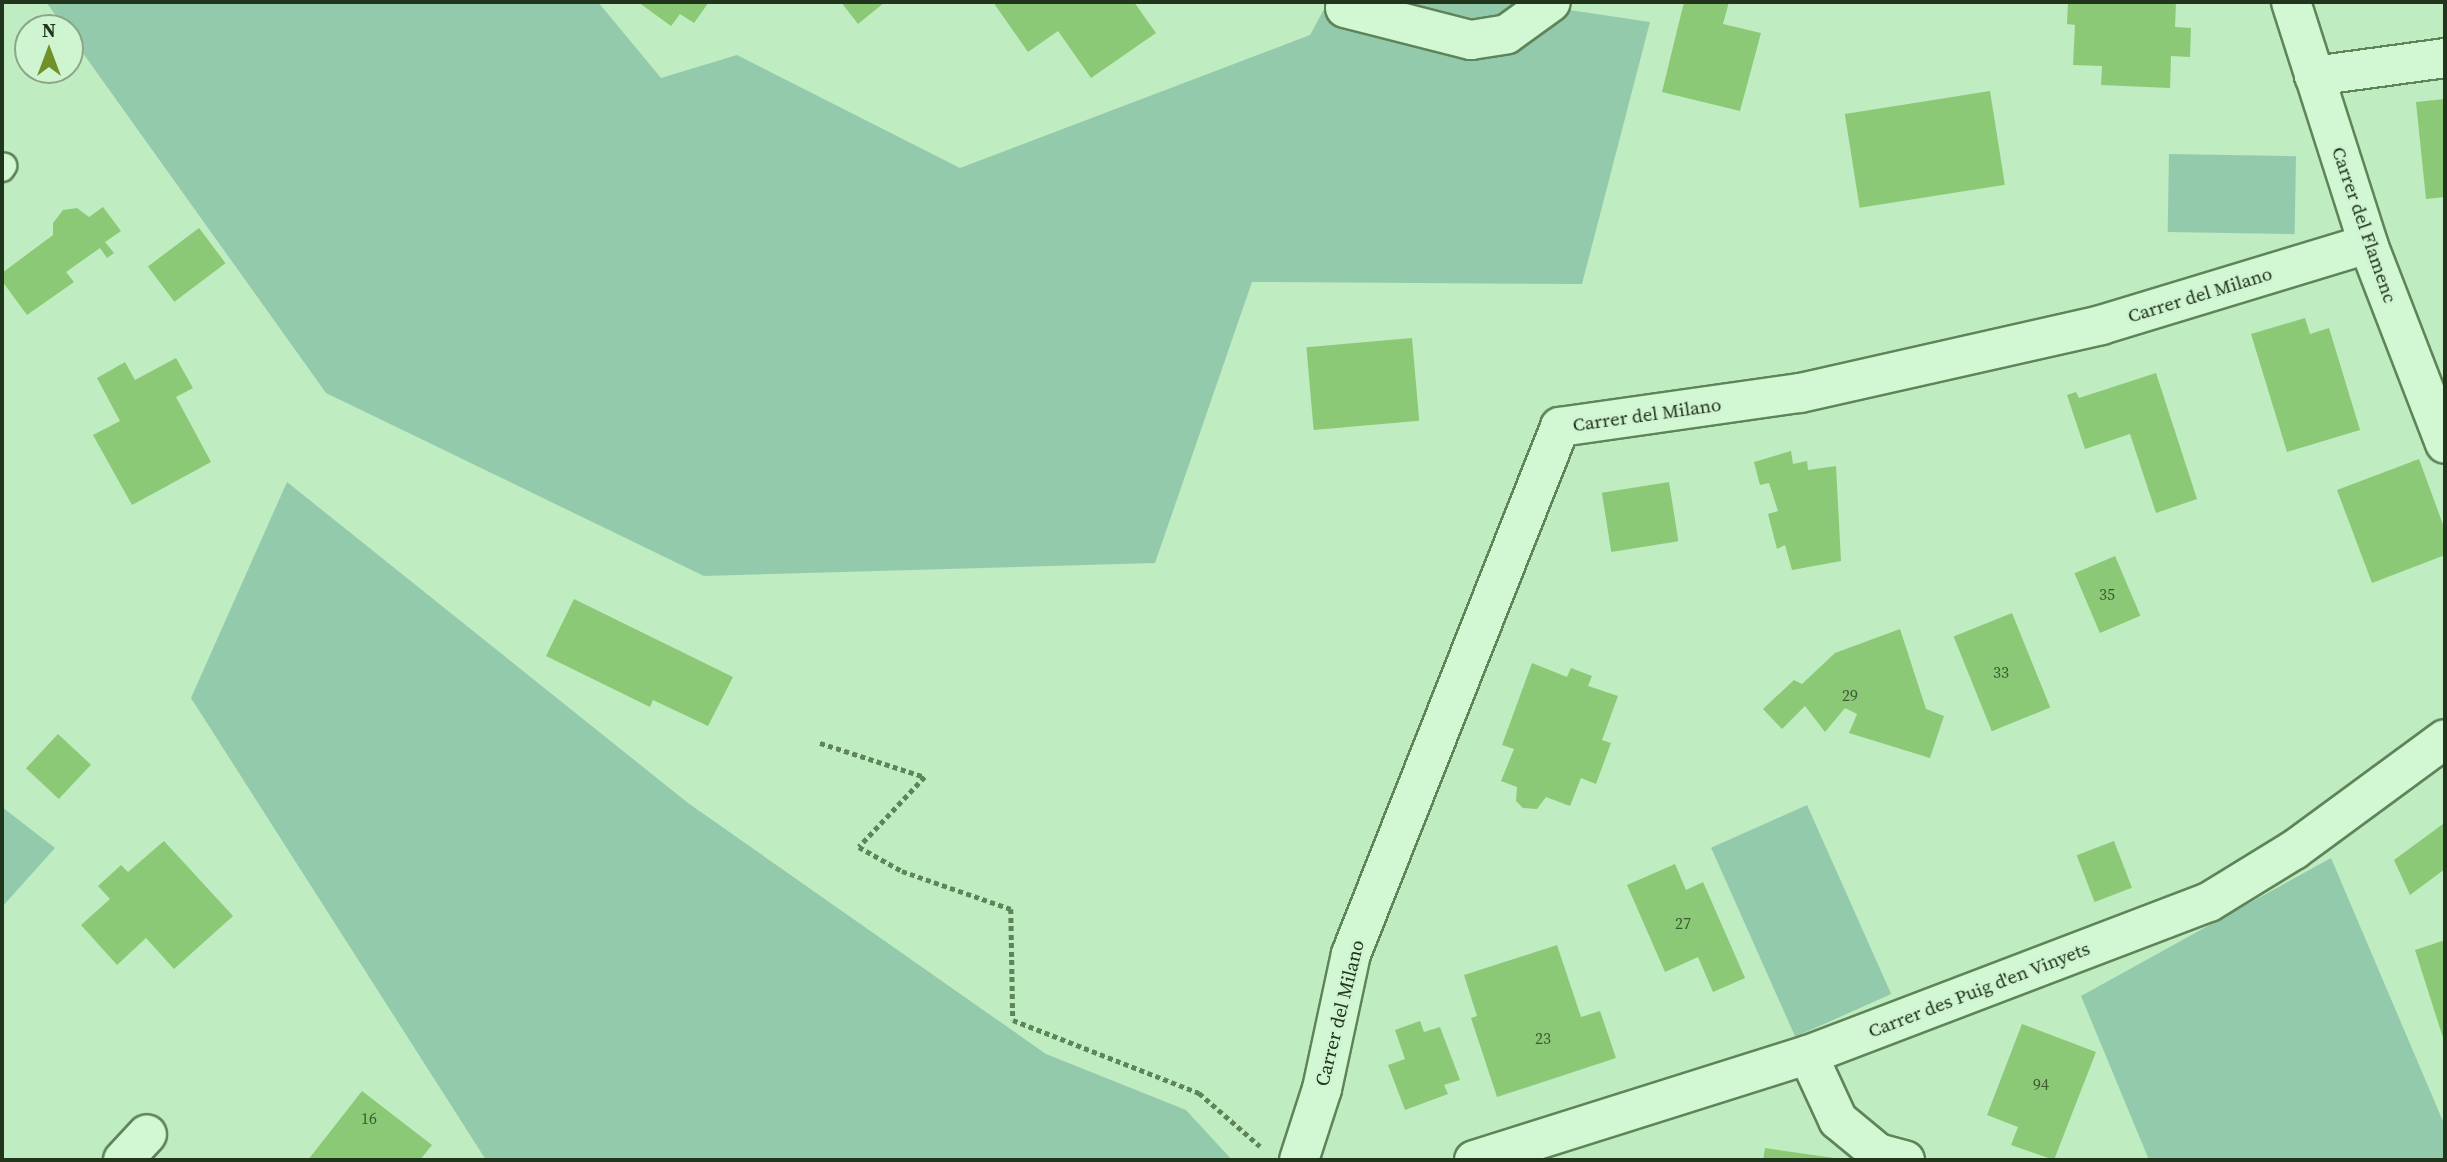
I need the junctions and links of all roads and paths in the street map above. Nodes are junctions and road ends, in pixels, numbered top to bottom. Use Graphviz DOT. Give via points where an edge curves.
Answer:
graph roads {
  1 [pos="1551,2"];
  2 [pos="2291,2"];
  3 [pos="1345,8"];
  4 [pos="2445,58"];
  5 [pos="2314,76"];
  6 [pos="2368,244"];
  7 [pos="2445,444"];
  8 [pos="2445,739"];
  9 [pos="820,743"];
  10 [pos="1808,1055"];
  11 [pos="1283,1156"];
  12 [pos="1474,1160"];
  13 [pos="1905,1160"];
  1 -- 3 [label="street" via="1507,34 1471,40"];
  2 -- 5 [label="street, Carrer del Flamenc"];
  4 -- 5 [label="street"];
  5 -- 6 [label="street, Carrer del Flamenc"];
  6 -- 7 [label="street, Carrer del Flamenc"];
  6 -- 11 [label="street, Carrer del Milano" via="2101,325 1800,393 1560,427 1351,954 1322,1089"];
  8 -- 10 [label="street, Carrer des Puig d'en Vinyets" via="2294,850 2209,902"];
  9 -- 11 [label="path" via="925,777 859,847 902,872 1011,909 1013,1020 1199,1093"];
  10 -- 12 [label="street, Carrer des Puig d'en Vinyets"];
  10 -- 13 [label="street" via="1838,1120 1878,1153"];
}
